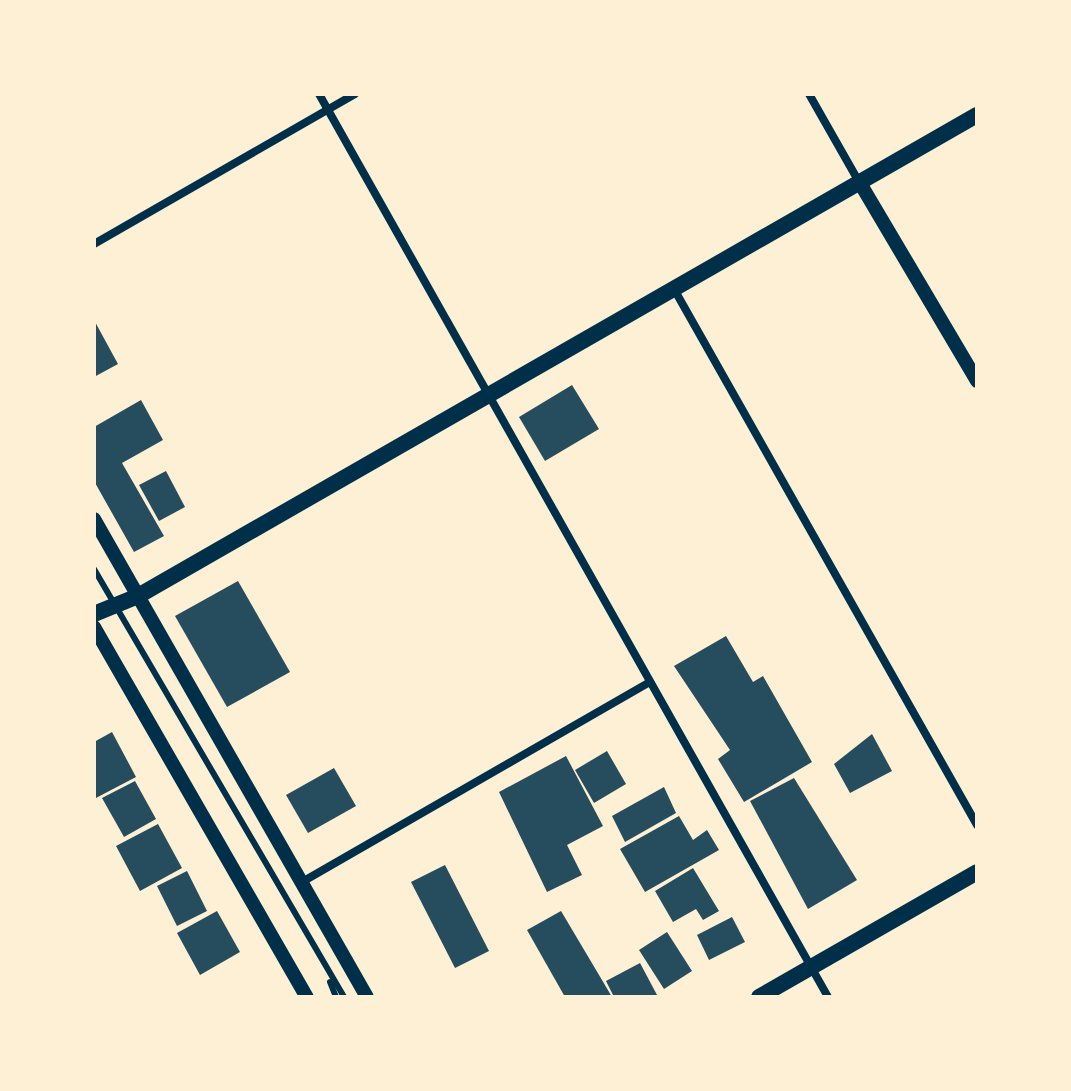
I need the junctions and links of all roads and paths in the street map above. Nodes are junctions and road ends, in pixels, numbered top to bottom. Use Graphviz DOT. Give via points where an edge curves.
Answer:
graph roads {
  1 [pos="319,94"];
  2 [pos="355,94"];
  3 [pos="809,94"];
  4 [pos="328,109"];
  5 [pos="977,115"];
  6 [pos="860,183"];
  7 [pos="94,244"];
  8 [pos="674,289"];
  9 [pos="977,381"];
  10 [pos="489,395"];
  11 [pos="94,519"];
  12 [pos="94,569"];
  13 [pos="138,596"];
  14 [pos="115,605"];
  15 [pos="94,614"];
  16 [pos="94,627"];
  17 [pos="650,682"];
  18 [pos="977,825"];
  19 [pos="977,872"];
  20 [pos="302,882"];
  21 [pos="810,968"];
  22 [pos="325,971"];
  23 [pos="307,997"];
  24 [pos="336,997"];
  25 [pos="344,997"];
  26 [pos="367,997"];
  27 [pos="759,997"];
  28 [pos="828,997"];
  1 -- 4 [label="street"];
  2 -- 4 [label="street"];
  3 -- 6 [label="street"];
  4 -- 7 [label="street"];
  4 -- 10 [label="street"];
  5 -- 6 [label="main road"];
  6 -- 8 [label="main road"];
  6 -- 9 [label="street"];
  8 -- 10 [label="main road"];
  8 -- 18 [label="street"];
  10 -- 13 [label="main road"];
  10 -- 17 [label="street"];
  11 -- 13 [label="street"];
  12 -- 14 [label="lane"];
  13 -- 14 [label="main road"];
  13 -- 20 [label="street"];
  14 -- 15 [label="main road"];
  14 -- 22 [label="lane"];
  16 -- 23 [label="street"];
  17 -- 20 [label="street"];
  17 -- 21 [label="street"];
  19 -- 21 [label="main road"];
  20 -- 26 [label="street"];
  21 -- 27 [label="main road"];
  21 -- 28 [label="street"];
  22 -- 24 [label="lane"];
  22 -- 25 [label="lane"];
}
